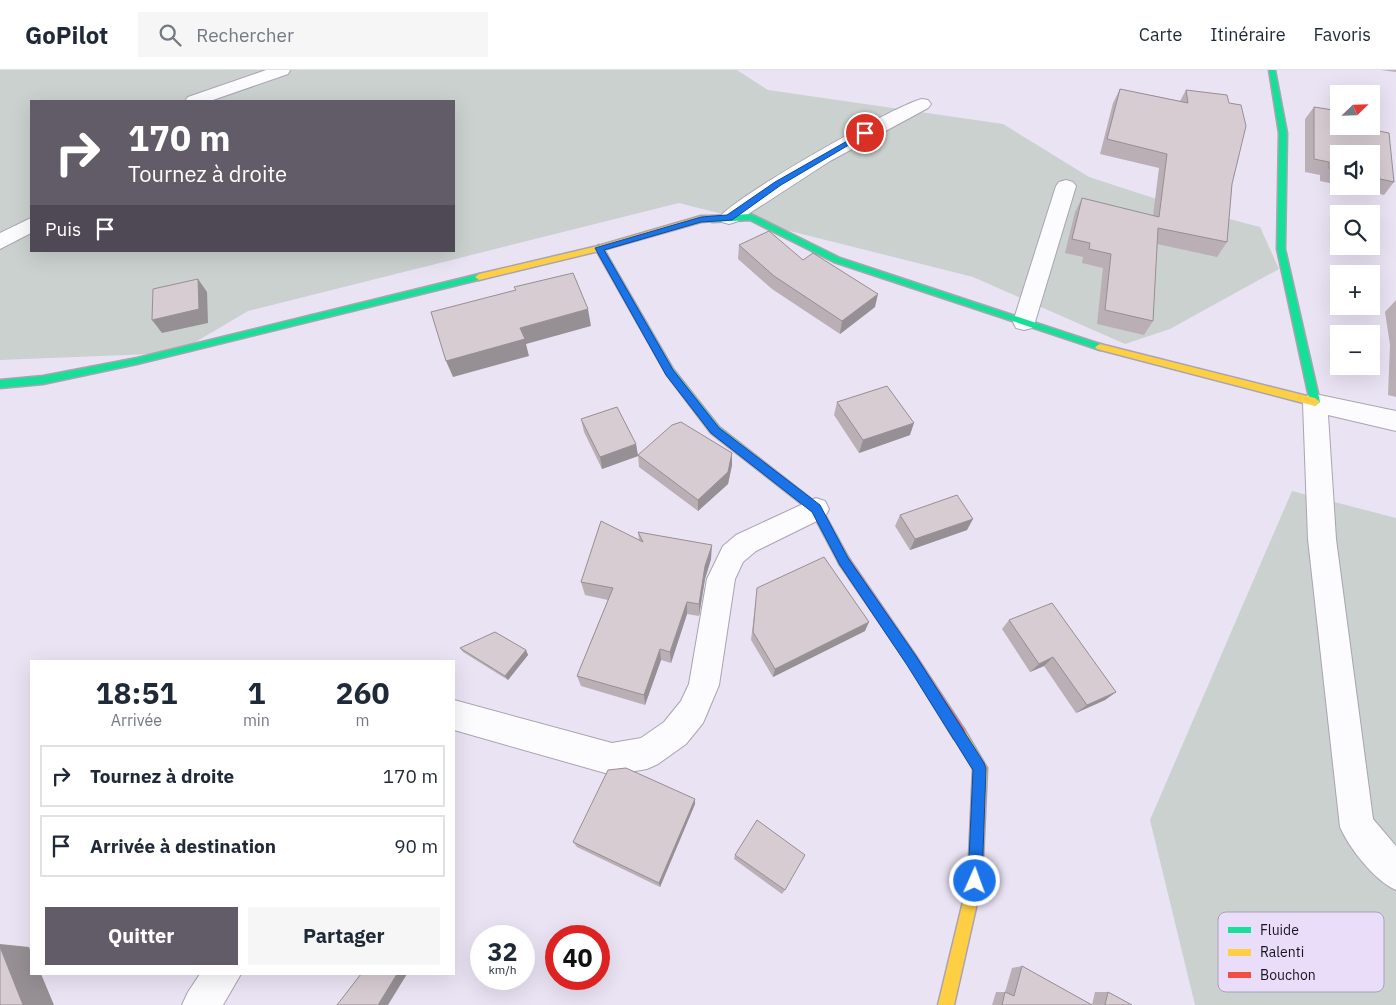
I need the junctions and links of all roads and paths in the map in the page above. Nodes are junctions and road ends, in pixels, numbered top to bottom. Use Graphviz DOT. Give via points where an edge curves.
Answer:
graph roads {
  1 [pos="235,70"];
  2 [pos="282,70"];
  3 [pos="1272,70"];
  4 [pos="194,100"];
  5 [pos="196,100"];
  6 [pos="922,104"];
  7 [pos="1066,186"];
  8 [pos="729,218"];
  9 [pos="30,225"];
  10 [pos="0,242"];
  11 [pos="599,248"];
  12 [pos="1024,322"];
  13 [pos="0,384"];
  14 [pos="1315,403"];
  15 [pos="1396,421"];
  16 [pos="816,508"];
  17 [pos="455,715"];
  18 [pos="1396,872"];
  19 [pos="221,975"];
  20 [pos="201,1005"];
  21 [pos="946,1005"];
  1 -- 4 [label="street"];
  2 -- 5 [label="street"];
  3 -- 14 [label="street" via="1284,133 1281,249"];
  6 -- 8 [label="street" via="778,184"];
  7 -- 12 [label="street"];
  8 -- 11 [label="street" via="701,219"];
  8 -- 12 [label="street" via="751,217 838,260"];
  9 -- 10 [label="street"];
  11 -- 13 [label="street" via="137,361 43,380"];
  11 -- 16 [label="street" via="670,372 715,430"];
  12 -- 14 [label="street" via="1118,353"];
  14 -- 15 [label="street"];
  14 -- 18 [label="street" via="1322,539 1357,827"];
  16 -- 17 [label="street" via="746,543 733,554 721,579 704,685 692,712 675,733 647,753 612,759"];
  16 -- 21 [label="street" via="844,561 980,768 975,881"];
  19 -- 20 [label="street"];
}
